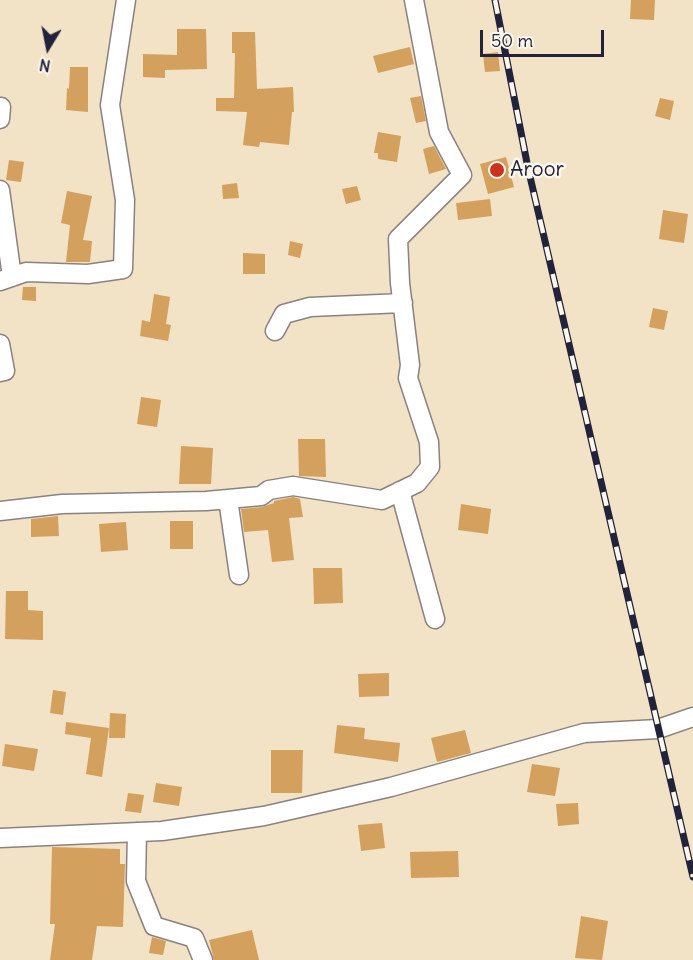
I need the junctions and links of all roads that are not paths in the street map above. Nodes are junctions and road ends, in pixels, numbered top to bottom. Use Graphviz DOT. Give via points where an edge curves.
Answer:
graph roads {
  1 [pos="126,0"];
  2 [pos="414,0"];
  3 [pos="0,190"];
  4 [pos="6,279"];
  5 [pos="403,303"];
  6 [pos="275,331"];
  7 [pos="0,344"];
  8 [pos="0,372"];
  9 [pos="400,491"];
  10 [pos="228,499"];
  11 [pos="0,511"];
  12 [pos="239,575"];
  13 [pos="435,619"];
  14 [pos="693,717"];
  15 [pos="137,832"];
  16 [pos="0,838"];
  17 [pos="203,960"];
  1 -- 4 [label="street" via="110,105 125,200 123,269 88,274 26,272"];
  2 -- 5 [label="street" via="439,132 462,176 398,238"];
  3 -- 4 [label="street"];
  5 -- 6 [label="street" via="310,308 284,314"];
  5 -- 9 [label="street" via="408,378 429,442 430,467 417,483"];
  7 -- 8 [label="street" via="5,371"];
  9 -- 10 [label="street" via="382,500 293,486"];
  9 -- 13 [label="street"];
  10 -- 11 [label="street" via="62,504"];
  10 -- 12 [label="street"];
  14 -- 15 [label="street" via="658,729 584,733 391,787 264,816"];
  15 -- 16 [label="street"];
  15 -- 17 [label="street" via="136,881 154,927 194,938"];
}
